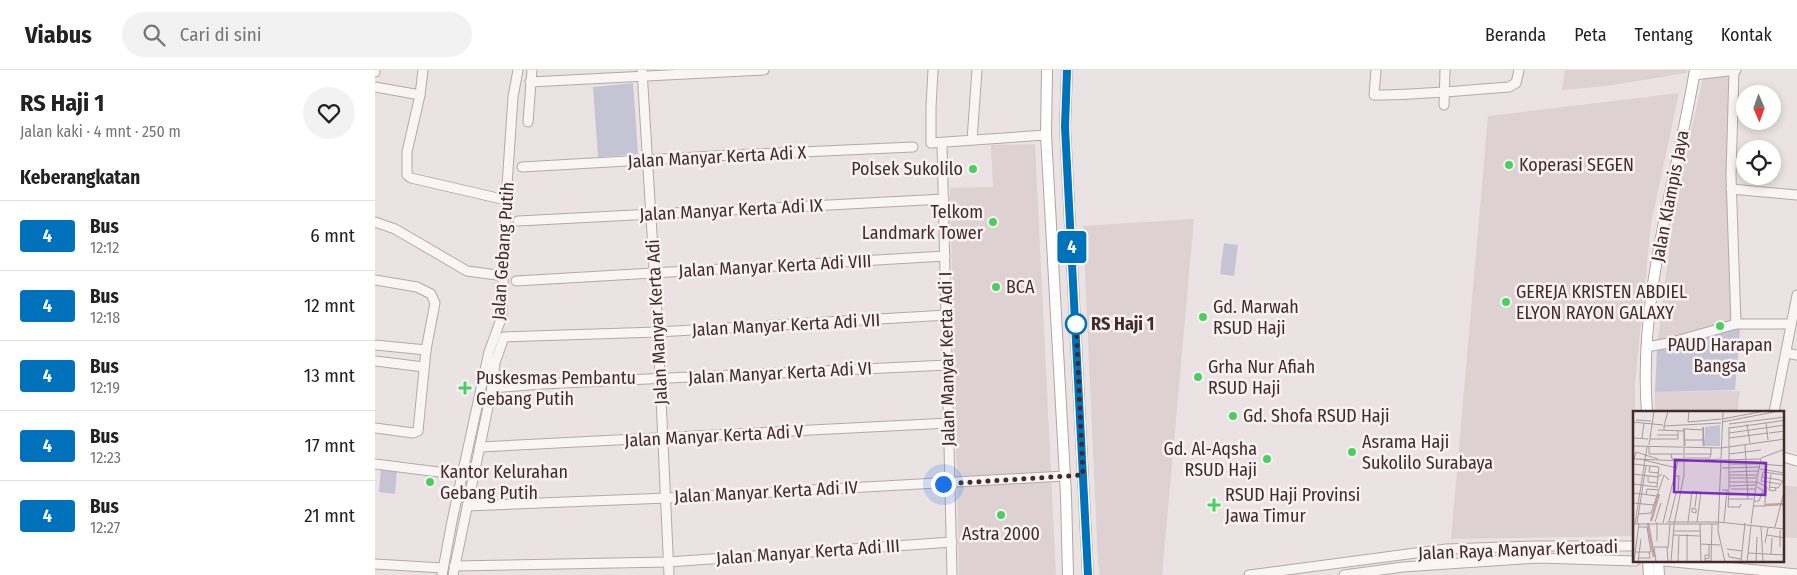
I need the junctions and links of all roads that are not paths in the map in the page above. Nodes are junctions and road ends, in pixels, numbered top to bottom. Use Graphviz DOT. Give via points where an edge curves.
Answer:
graph roads {
  1 [pos="423,70"];
  2 [pos="518,70"];
  3 [pos="532,70"];
  4 [pos="764,70"];
  5 [pos="933,70"];
  6 [pos="977,70"];
  7 [pos="1047,70"];
  8 [pos="1067,70"];
  9 [pos="1376,70"];
  10 [pos="1445,70"];
  11 [pos="1519,70"];
  12 [pos="1735,70"];
  13 [pos="1694,72"];
  14 [pos="642,74"];
  15 [pos="530,82"];
  16 [pos="375,87"];
  17 [pos="1444,92"];
  18 [pos="420,95"];
  19 [pos="1443,105"];
  20 [pos="528,122"];
  21 [pos="1046,135"];
  22 [pos="972,140"];
  23 [pos="942,143"];
  24 [pos="913,147"];
  25 [pos="648,160"];
  26 [pos="522,167"];
  27 [pos="1731,189"];
  28 [pos="1797,195"];
  29 [pos="944,199"];
  30 [pos="506,200"];
  31 [pos="651,214"];
  32 [pos="518,221"];
  33 [pos="375,222"];
  34 [pos="945,256"];
  35 [pos="654,272"];
  36 [pos="504,276"];
  37 [pos="375,280"];
  38 [pos="515,281"];
  39 [pos="1797,295"];
  40 [pos="947,315"];
  41 [pos="1736,324"];
  42 [pos="1791,324"];
  43 [pos="658,332"];
  44 [pos="375,345"];
  45 [pos="1646,347"];
  46 [pos="426,350"];
  47 [pos="1786,353"];
  48 [pos="1797,356"];
  49 [pos="375,361"];
  50 [pos="948,365"];
  51 [pos="424,367"];
  52 [pos="660,379"];
  53 [pos="492,388"];
  54 [pos="1647,411"];
  55 [pos="1774,411"];
  56 [pos="949,423"];
  57 [pos="375,428"];
  58 [pos="663,438"];
  59 [pos="480,446"];
  60 [pos="375,464"];
  61 [pos="462,475"];
  62 [pos="1083,475"];
  63 [pos="1065,476"];
  64 [pos="950,483"];
  65 [pos="1066,488"];
  66 [pos="1084,488"];
  67 [pos="667,498"];
  68 [pos="467,506"];
  69 [pos="952,542"];
  70 [pos="1633,546"];
  71 [pos="1402,561"];
  72 [pos="1633,561"];
  73 [pos="669,562"];
  74 [pos="1648,562"];
  75 [pos="1658,562"];
  76 [pos="1686,562"];
  77 [pos="375,564"];
  78 [pos="1753,565"];
  79 [pos="453,570"];
  80 [pos="443,571"];
  81 [pos="1282,572"];
  82 [pos="1797,574"];
  83 [pos="669,575"];
  84 [pos="952,575"];
  85 [pos="1068,575"];
  86 [pos="1088,575"];
  87 [pos="1254,575"];
  88 [pos="1344,575"];
  89 [pos="1649,575"];
  90 [pos="1659,575"];
  1 -- 18 [label="street"];
  2 -- 30 [label="street, Jalan Gebang Putih"];
  3 -- 15 [label="street"];
  4 -- 14 [label="street"];
  5 -- 23 [label="street" via="931,143"];
  6 -- 22 [label="street"];
  7 -- 21 [label="main road"];
  8 -- 62 [label="main road" via="1065,127"];
  9 -- 17 [label="street" via="1373,95"];
  10 -- 17 [label="street"];
  11 -- 17 [label="street" via="1516,83 1509,86"];
  12 -- 13 [label="street"];
  12 -- 27 [label="street"];
  13 -- 45 [label="main road, Jalan Klampis Jaya" via="1664,218"];
  14 -- 15 [label="street"];
  14 -- 25 [label="street, Jalan Manyar Kerta Adi"];
  15 -- 20 [label="street"];
  16 -- 18 [label="street"];
  17 -- 19 [label="street"];
  18 -- 30 [label="street" via="407,152 407,175"];
  21 -- 22 [label="street"];
  21 -- 63 [label="main road"];
  22 -- 23 [label="street"];
  23 -- 29 [label="street, Jalan Manyar Kerta Adi I"];
  24 -- 25 [label="street, Jalan Manyar Kerta Adi X"];
  25 -- 26 [label="street, Jalan Manyar Kerta Adi X"];
  25 -- 31 [label="street, Jalan Manyar Kerta Adi"];
  27 -- 28 [label="street"];
  27 -- 41 [label="street"];
  29 -- 31 [label="street, Jalan Manyar Kerta Adi IX"];
  29 -- 34 [label="street, Jalan Manyar Kerta Adi I"];
  30 -- 36 [label="street, Jalan Gebang Putih"];
  31 -- 32 [label="street, Jalan Manyar Kerta Adi IX"];
  31 -- 35 [label="street, Jalan Manyar Kerta Adi"];
  33 -- 36 [label="street" via="395,229 467,271"];
  34 -- 35 [label="street, Jalan Manyar Kerta Adi VIII"];
  34 -- 40 [label="street, Jalan Manyar Kerta Adi I"];
  35 -- 38 [label="street, Jalan Manyar Kerta Adi VIII"];
  35 -- 43 [label="street, Jalan Manyar Kerta Adi"];
  36 -- 61 [label="street, Jalan Gebang Putih" via="502,316 489,352"];
  37 -- 46 [label="street" via="431,294 435,303"];
  39 -- 42 [label="street"];
  40 -- 43 [label="street, Jalan Manyar Kerta Adi VII"];
  40 -- 50 [label="street, Jalan Manyar Kerta Adi I"];
  41 -- 42 [label="street"];
  41 -- 45 [label="street" via="1669,344"];
  42 -- 47 [label="street"];
  43 -- 52 [label="street, Jalan Manyar Kerta Adi"];
  43 -- 53 [label="street, Jalan Manyar Kerta Adi VII" via="505,337 495,363"];
  44 -- 46 [label="street"];
  45 -- 54 [label="main road, Jalan Klampis Jaya"];
  46 -- 51 [label="street"];
  47 -- 48 [label="street"];
  47 -- 55 [label="street"];
  49 -- 51 [label="street"];
  50 -- 52 [label="street, Jalan Manyar Kerta Adi VI"];
  50 -- 56 [label="street, Jalan Manyar Kerta Adi I"];
  51 -- 57 [label="street" via="417,431 413,434"];
  52 -- 53 [label="street, Jalan Manyar Kerta Adi VI"];
  52 -- 58 [label="street, Jalan Manyar Kerta Adi"];
  53 -- 59 [label="street"];
  56 -- 58 [label="street, Jalan Manyar Kerta Adi V"];
  56 -- 64 [label="street, Jalan Manyar Kerta Adi I"];
  58 -- 59 [label="street, Jalan Manyar Kerta Adi V"];
  58 -- 67 [label="street, Jalan Manyar Kerta Adi"];
  59 -- 68 [label="street"];
  60 -- 61 [label="street"];
  61 -- 80 [label="street, Jalan Gebang Putih"];
  62 -- 63 [label="main road"];
  62 -- 66 [label="main road"];
  63 -- 64 [label="street, Jalan Manyar Kerta Adi IV"];
  63 -- 65 [label="main road"];
  64 -- 67 [label="street, Jalan Manyar Kerta Adi IV"];
  64 -- 69 [label="street, Jalan Manyar Kerta Adi I"];
  65 -- 66 [label="main road"];
  65 -- 85 [label="main road"];
  66 -- 86 [label="main road"];
  67 -- 68 [label="street, Jalan Manyar Kerta Adi IV"];
  67 -- 73 [label="street, Jalan Manyar Kerta Adi"];
  68 -- 79 [label="street"];
  69 -- 73 [label="street, Jalan Manyar Kerta Adi III"];
  69 -- 84 [label="street, Jalan Manyar Kerta Adi I"];
  70 -- 71 [label="street, Jalan Raya Manyar Kertoadi" via="1446,549"];
  71 -- 72 [label="street, Jalan Raya Manyar Kertoadi" via="1538,558"];
  71 -- 81 [label="street, Jalan Raya Manyar Kertoadi"];
  71 -- 88 [label="street, Jalan Raya Manyar Kertoadi"];
  73 -- 79 [label="street, Jalan Manyar Kerta Adi III"];
  73 -- 83 [label="street, Jalan Manyar Kerta Adi"];
  74 -- 89 [label="main road"];
  75 -- 90 [label="main road"];
  76 -- 78 [label="street"];
  77 -- 80 [label="street"];
  78 -- 82 [label="street"];
  81 -- 87 [label="street, Jalan Raya Manyar Kertoadi"];
}
